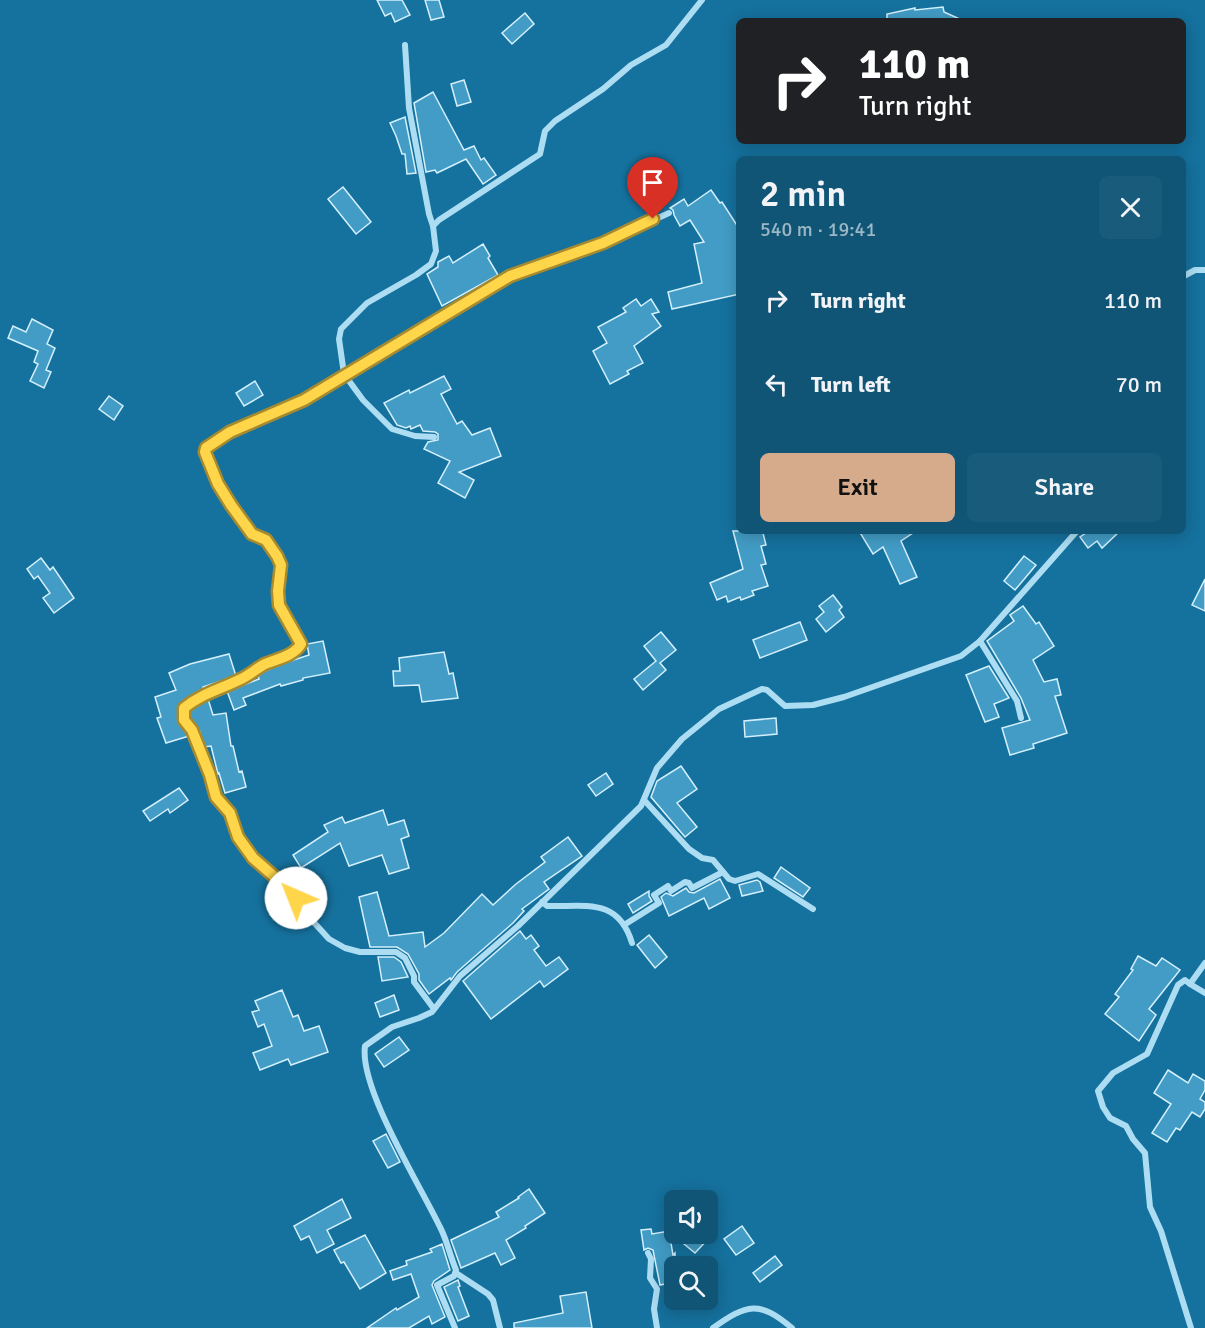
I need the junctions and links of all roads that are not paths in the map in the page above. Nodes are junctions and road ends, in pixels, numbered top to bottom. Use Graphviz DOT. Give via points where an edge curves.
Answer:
graph roads {
  1 [pos="702,0"];
  2 [pos="405,45"];
  3 [pos="669,213"];
  4 [pos="433,226"];
  5 [pos="1205,270"];
  6 [pos="1186,275"];
  7 [pos="344,374"];
  8 [pos="434,437"];
  9 [pos="1074,534"];
  10 [pos="980,641"];
  11 [pos="1021,717"];
  12 [pos="644,800"];
  13 [pos="723,872"];
  14 [pos="542,902"];
  15 [pos="813,909"];
  16 [pos="624,925"];
  17 [pos="632,943"];
  18 [pos="1205,963"];
  19 [pos="1190,984"];
  20 [pos="1205,993"];
  21 [pos="434,1009"];
  22 [pos="648,1253"];
  23 [pos="456,1273"];
  24 [pos="455,1328"];
  25 [pos="500,1328"];
  26 [pos="657,1328"];
  27 [pos="713,1328"];
  28 [pos="792,1328"];
  29 [pos="1191,1328"];
  1 -- 4 [label="street" via="666,45 631,65 555,121 545,131 540,154"];
  2 -- 4 [label="street" via="409,108"];
  3 -- 7 [label="street" via="603,243 510,276"];
  4 -- 7 [label="street" via="436,251 430,264 367,303 341,329"];
  5 -- 6 [label="street"];
  7 -- 8 [label="street" via="392,429"];
  7 -- 21 [label="street" via="304,400 230,432 206,448 215,477 231,505 252,534 266,540 277,556 281,565 279,605 301,644 277,661 197,698 184,708 184,720 192,730 216,797 230,813 238,837 253,858 276,878 290,882 296,898 329,939 360,952 396,952 405,958 414,982"];
  9 -- 10 [label="street"];
  10 -- 11 [label="street" via="1017,700"];
  10 -- 12 [label="street" via="961,656 813,705 785,706 762,689 744,696 719,709 682,739 657,768"];
  12 -- 13 [label="street" via="689,849 713,860"];
  12 -- 14 [label="street"];
  13 -- 15 [label="street" via="735,881 758,874"];
  13 -- 16 [label="street" via="692,888 685,882 671,891 668,886 654,895 659,903"];
  14 -- 16 [label="street" via="548,906 594,906 616,916"];
  14 -- 21 [label="street" via="460,975"];
  16 -- 17 [label="street"];
  18 -- 19 [label="street"];
  19 -- 20 [label="street"];
  19 -- 29 [label="street" via="1185,980 1178,985 1147,1054 1113,1073 1098,1092 1110,1118 1126,1126 1145,1153 1150,1207"];
  21 -- 23 [label="street" via="384,1031 365,1046 364,1052 374,1096 442,1230"];
  22 -- 26 [label="street" via="650,1278 657,1289"];
  23 -- 24 [label="street" via="437,1285"];
  23 -- 25 [label="street" via="493,1300"];
  27 -- 28 [label="street" via="748,1308 774,1313"];
}
